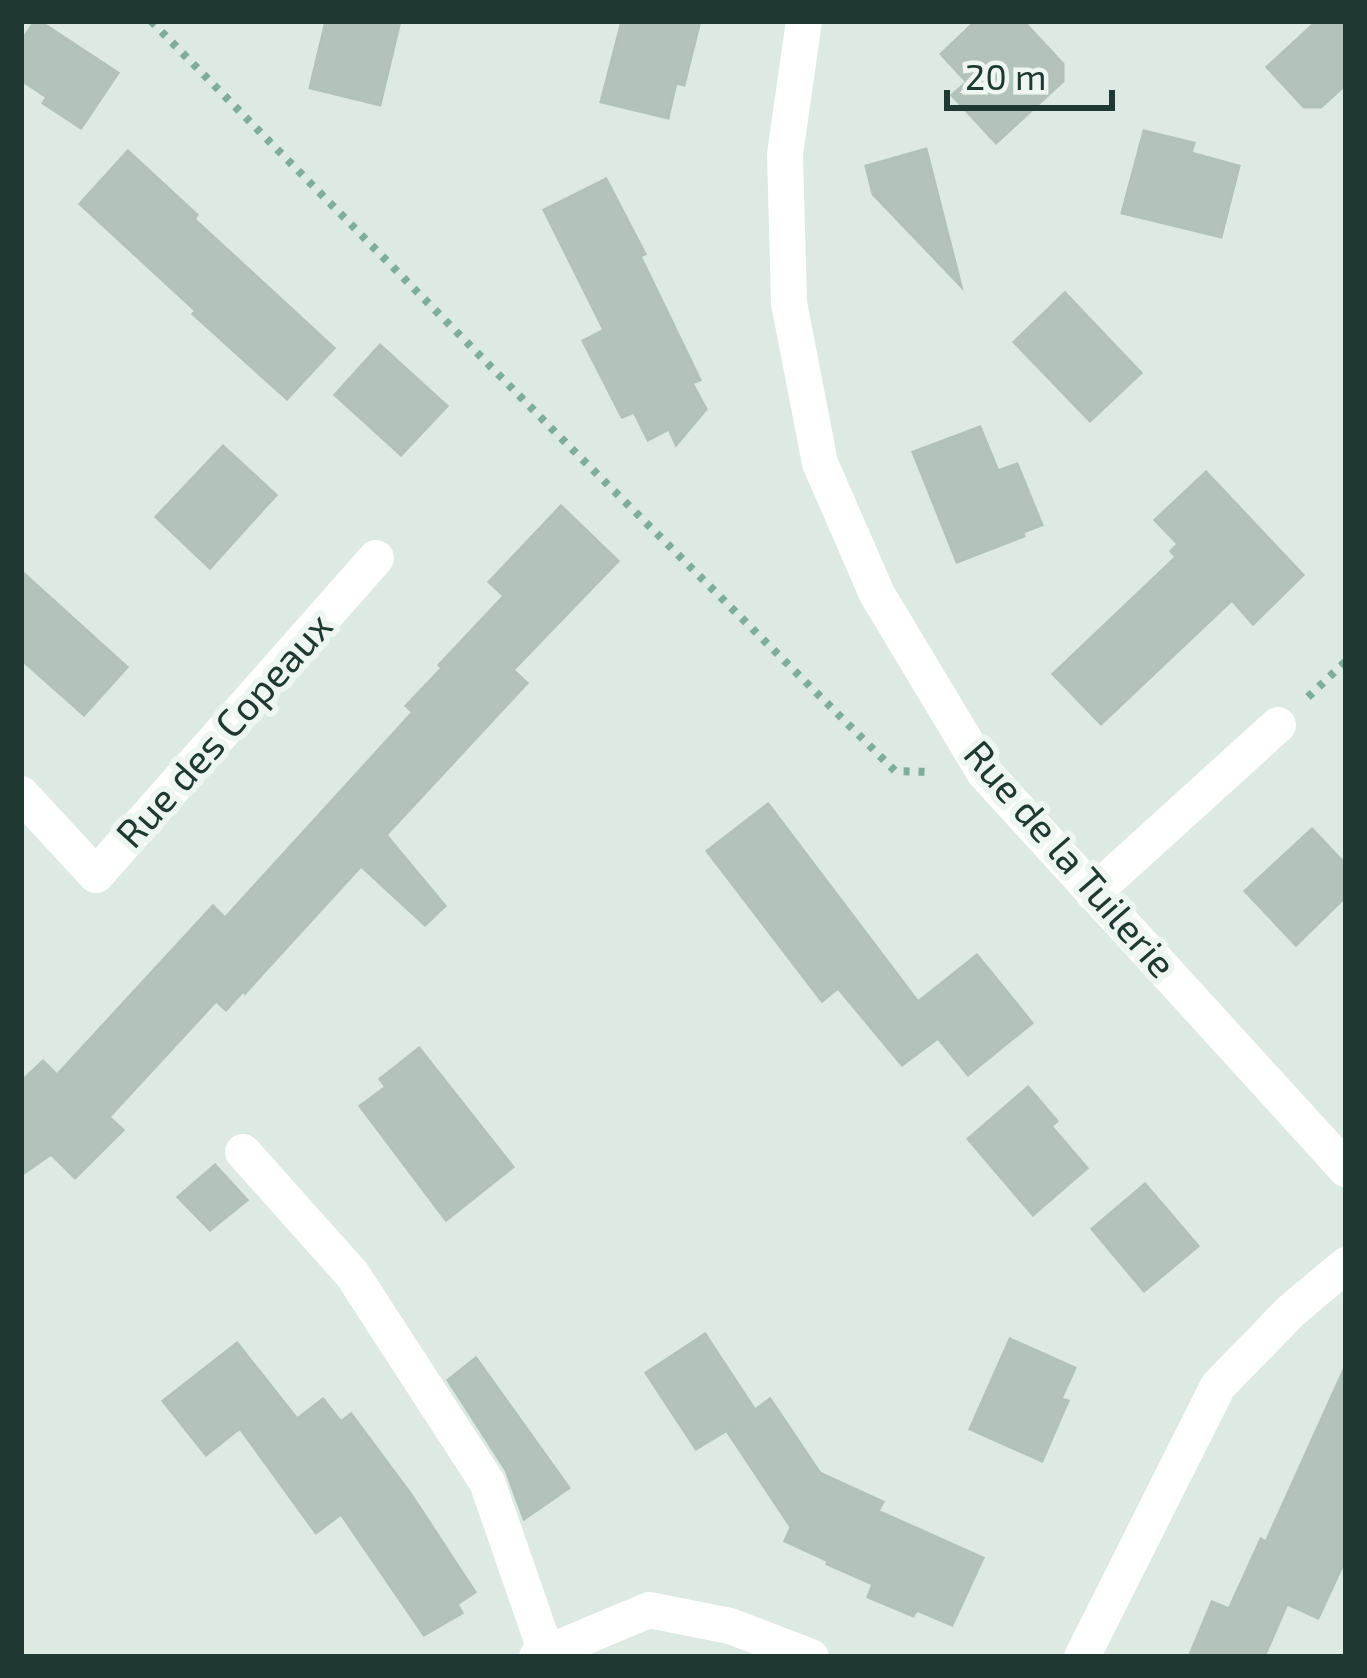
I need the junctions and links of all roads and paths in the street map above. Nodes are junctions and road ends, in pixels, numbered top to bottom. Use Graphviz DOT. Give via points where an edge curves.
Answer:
graph roads {
  1 [pos="151,21"];
  2 [pos="804,21"];
  3 [pos="376,558"];
  4 [pos="1278,725"];
  5 [pos="984,772"];
  6 [pos="21,794"];
  7 [pos="1093,893"];
  8 [pos="243,1152"];
  9 [pos="1346,1168"];
  10 [pos="1346,1265"];
  11 [pos="542,1654"];
  12 [pos="811,1657"];
  13 [pos="1082,1657"];
  1 -- 5 [label="path" via="895,771"];
  2 -- 5 [label="street, Rue de la Tuilerie" via="785,154 789,302 820,463 877,594"];
  3 -- 6 [label="street, Rue des Copeaux" via="96,874"];
  4 -- 7 [label="street"];
  5 -- 7 [label="street, Rue de la Tuilerie"];
  7 -- 9 [label="street, Rue de la Tuilerie"];
  8 -- 11 [label="street" via="352,1274 487,1482"];
  10 -- 13 [label="street" via="1218,1386"];
  11 -- 12 [label="street" via="649,1610 730,1626"];
}
